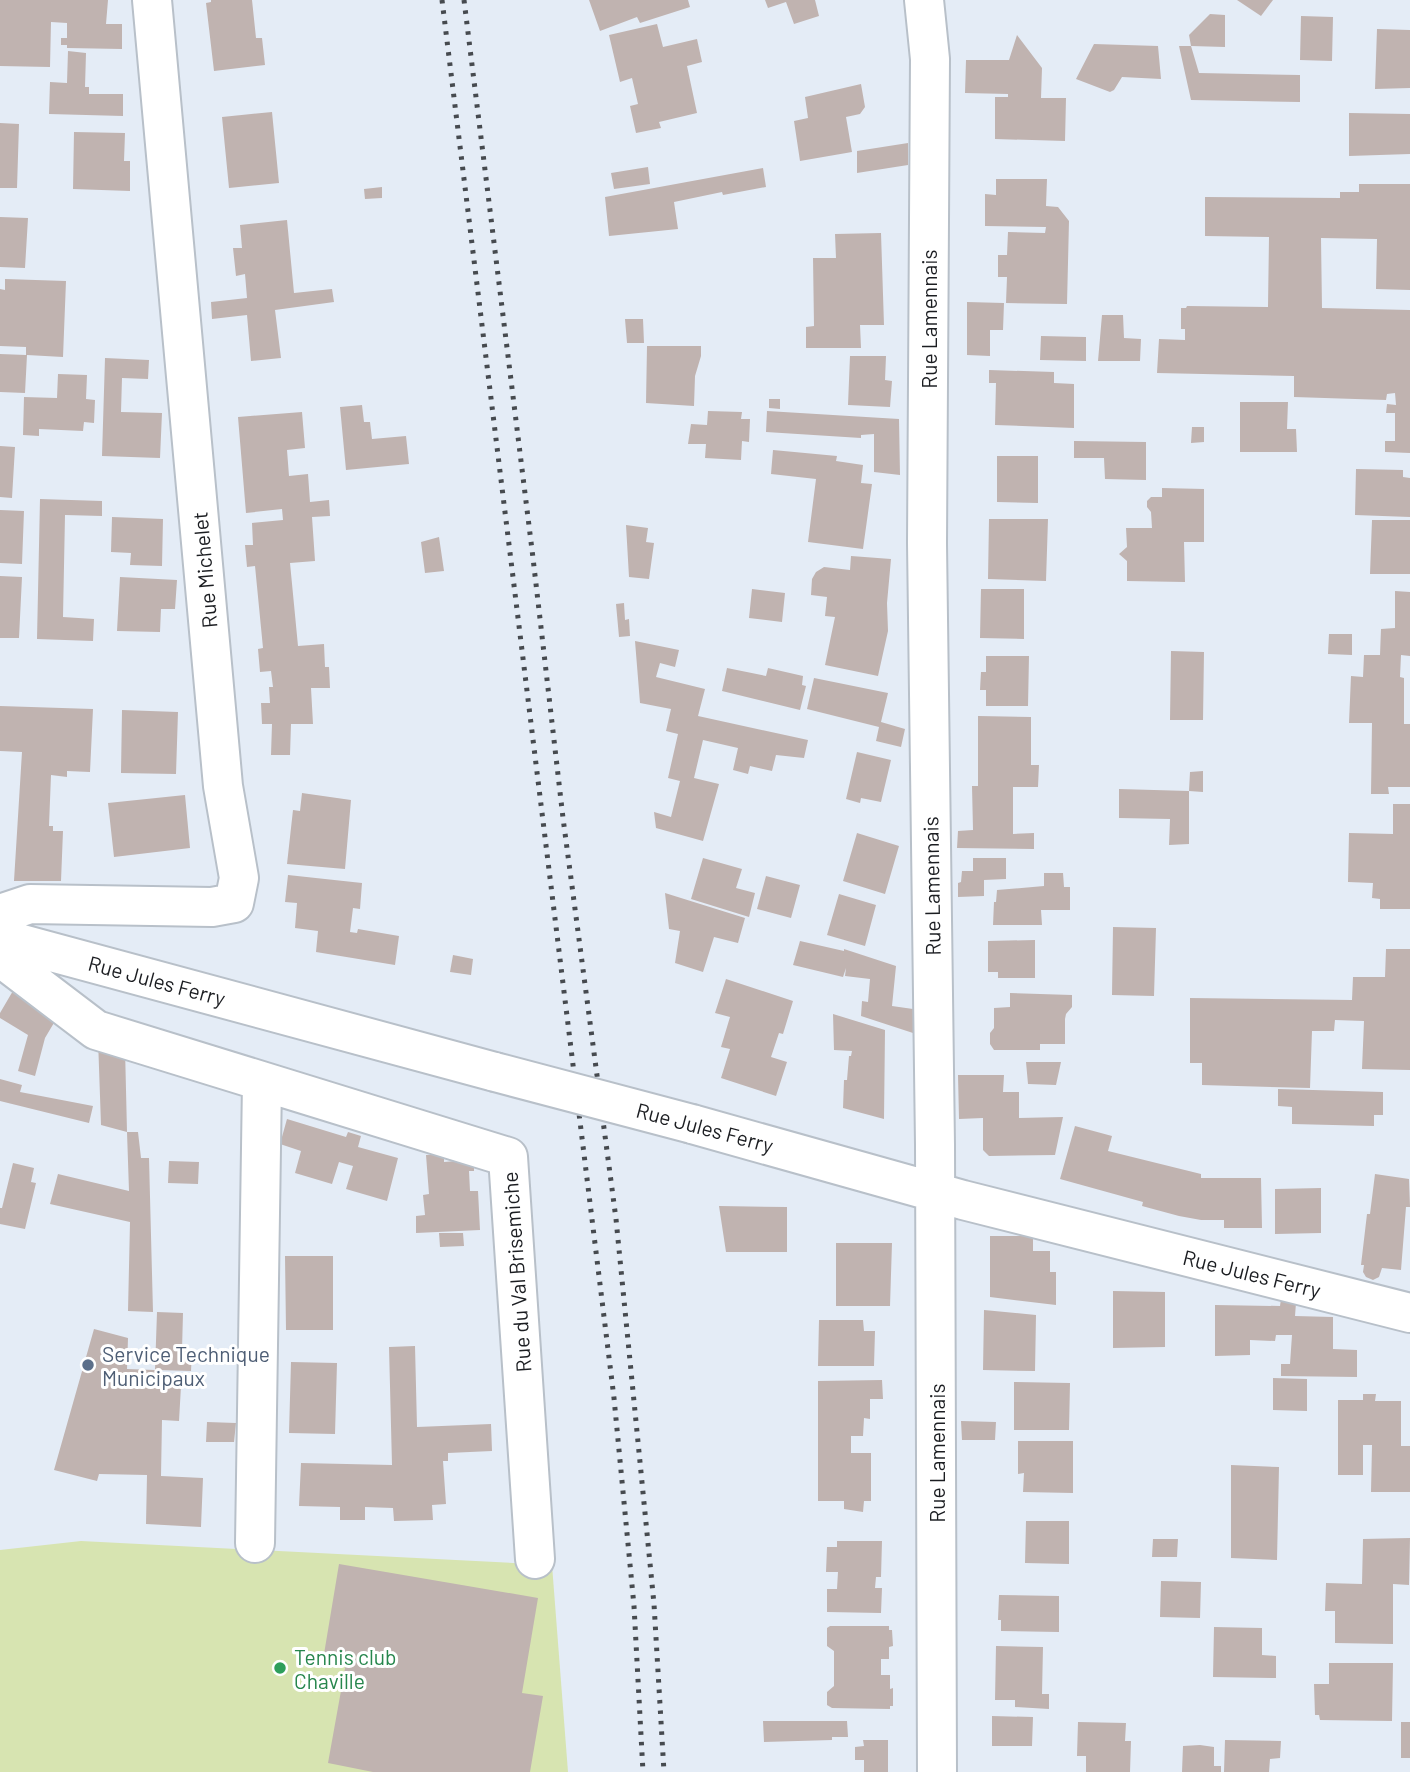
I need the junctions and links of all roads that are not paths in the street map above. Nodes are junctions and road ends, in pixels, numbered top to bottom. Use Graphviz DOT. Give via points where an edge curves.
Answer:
graph roads {
  1 [pos="152,0"];
  2 [pos="924,0"];
  3 [pos="0,914"];
  4 [pos="0,938"];
  5 [pos="0,957"];
  6 [pos="262,1082"];
  7 [pos="934,1191"];
  8 [pos="1410,1313"];
  9 [pos="255,1543"];
  10 [pos="535,1559"];
  11 [pos="937,1772"];
  1 -- 3 [label="street, Rue Michelet" via="223,786 239,878 234,903 212,907 30,904"];
  2 -- 7 [label="street, Rue Lamennais" via="930,59 927,543"];
  4 -- 7 [label="street, Rue Jules Ferry, bridge"];
  5 -- 6 [label="street, Rue du Val Brisemiche" via="96,1030"];
  6 -- 9 [label="street"];
  6 -- 10 [label="street, Rue du Val Brisemiche" via="508,1157"];
  7 -- 8 [label="street, Rue Jules Ferry"];
  7 -- 11 [label="street, Rue Lamennais"];
}
